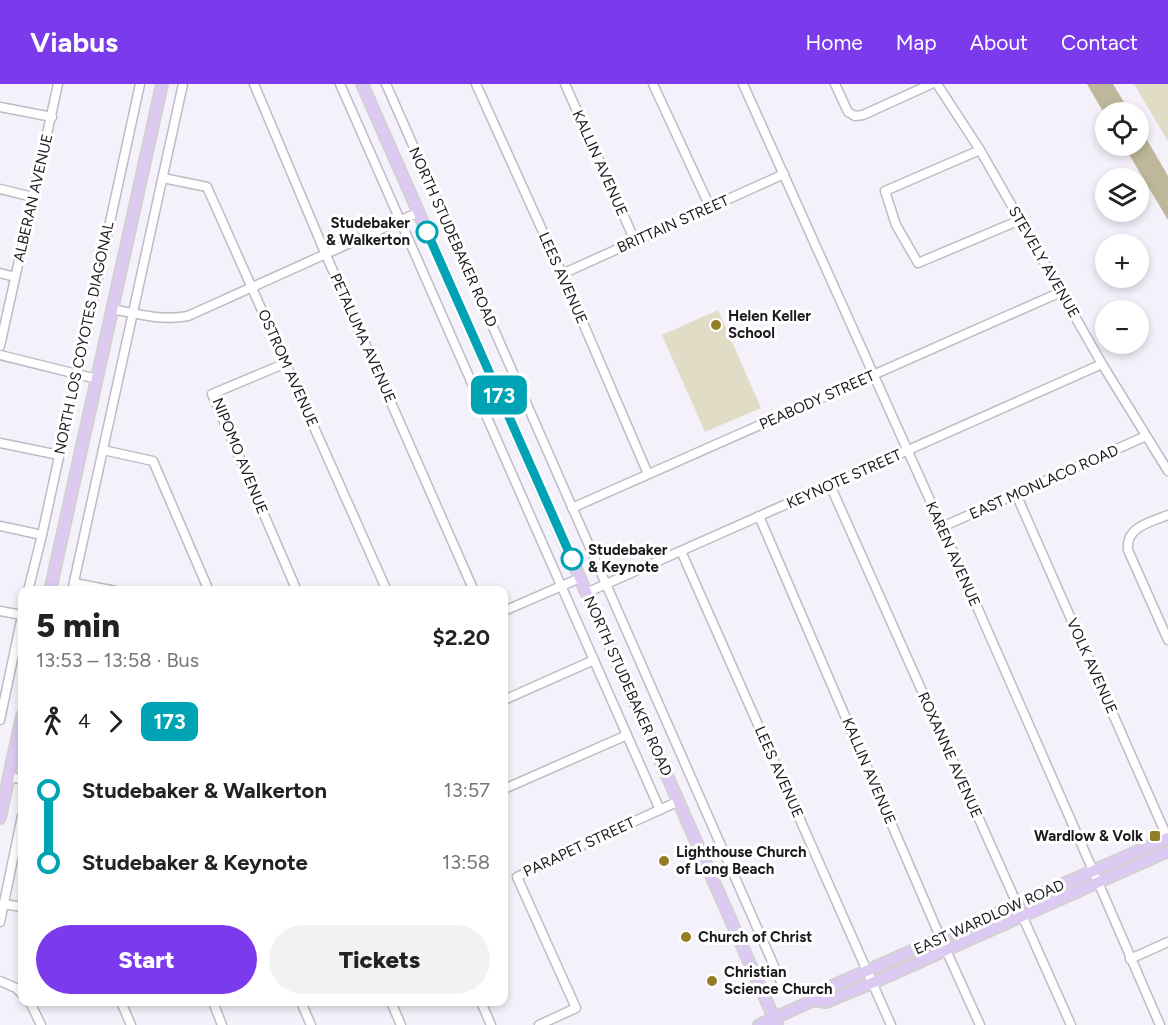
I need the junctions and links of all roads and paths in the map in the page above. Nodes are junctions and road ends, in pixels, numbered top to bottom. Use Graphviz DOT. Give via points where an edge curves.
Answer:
graph roads {
  1 [pos="58,84"];
  2 [pos="140,84"];
  3 [pos="162,84"];
  4 [pos="183,84"];
  5 [pos="254,84"];
  6 [pos="340,84"];
  7 [pos="362,84"];
  8 [pos="386,84"];
  9 [pos="476,84"];
  10 [pos="566,84"];
  11 [pos="653,84"];
  12 [pos="743,84"];
  13 [pos="835,84"];
  14 [pos="931,84"];
  15 [pos="937,84"];
  16 [pos="0,107"];
  17 [pos="52,117"];
  18 [pos="980,150"];
  19 [pos="784,174"];
  20 [pos="163,178"];
  21 [pos="0,189"];
  22 [pos="33,197"];
  23 [pos="710,207"];
  24 [pos="419,212"];
  25 [pos="1020,220"];
  26 [pos="400,221"];
  27 [pos="635,241"];
  28 [pos="326,255"];
  29 [pos="0,273"];
  30 [pos="561,274"];
  31 [pos="15,277"];
  32 [pos="253,287"];
  33 [pos="1061,292"];
  34 [pos="112,309"];
  35 [pos="132,313"];
  36 [pos="0,346"];
  37 [pos="0,355"];
  38 [pos="286,363"];
  39 [pos="1102,364"];
  40 [pos="76,374"];
  41 [pos="874,375"];
  42 [pos="97,379"];
  43 [pos="1146,436"];
  44 [pos="0,443"];
  45 [pos="103,450"];
  46 [pos="907,451"];
  47 [pos="59,455"];
  48 [pos="1168,471"];
  49 [pos="648,474"];
  50 [pos="830,485"];
  51 [pos="1016,494"];
  52 [pos="573,508"];
  53 [pos="1168,515"];
  54 [pos="759,516"];
  55 [pos="0,526"];
  56 [pos="942,527"];
  57 [pos="42,535"];
  58 [pos="681,551"];
  59 [pos="580,578"];
  60 [pos="606,584"];
  61 [pos="29,586"];
  62 [pos="51,586"];
  63 [pos="73,586"];
  64 [pos="207,586"];
  65 [pos="295,586"];
  66 [pos="385,586"];
  67 [pos="472,586"];
  68 [pos="561,586"];
  69 [pos="586,593"];
  70 [pos="508,609"];
  71 [pos="0,611"];
  72 [pos="18,614"];
  73 [pos="18,634"];
  74 [pos="1168,640"];
  75 [pos="594,660"];
  76 [pos="508,698"];
  77 [pos="0,720"];
  78 [pos="18,734"];
  79 [pos="627,735"];
  80 [pos="9,776"];
  81 [pos="18,779"];
  82 [pos="508,787"];
  83 [pos="679,801"];
  84 [pos="660,810"];
  85 [pos="0,818"];
  86 [pos="18,836"];
  87 [pos="1168,838"];
  88 [pos="1168,851"];
  89 [pos="1094,871"];
  90 [pos="1098,882"];
  91 [pos="4,904"];
  92 [pos="1017,905"];
  93 [pos="18,906"];
  94 [pos="1022,916"];
  95 [pos="0,922"];
  96 [pos="941,939"];
  97 [pos="1168,942"];
  98 [pos="946,950"];
  99 [pos="1130,959"];
  100 [pos="867,972"];
  101 [pos="0,981"];
  102 [pos="781,982"];
  103 [pos="873,983"];
  104 [pos="18,990"];
  105 [pos="814,1000"];
  106 [pos="32,1006"];
  107 [pos="123,1006"];
  108 [pos="215,1006"];
  109 [pos="303,1006"];
  110 [pos="393,1006"];
  111 [pos="483,1006"];
  112 [pos="776,1022"];
  113 [pos="41,1025"];
  114 [pos="131,1025"];
  115 [pos="222,1025"];
  116 [pos="311,1025"];
  117 [pos="401,1025"];
  118 [pos="491,1025"];
  119 [pos="539,1025"];
  120 [pos="759,1025"];
  121 [pos="891,1025"];
  122 [pos="980,1025"];
  123 [pos="1071,1025"];
  124 [pos="1160,1025"];
  1 -- 17 [label="street, ALBERAN AVENUE"];
  2 -- 40 [label="street, NORTH LOS COYOTES DIAGONAL"];
  3 -- 34 [label="main road, NORTH LOS COYOTES DIAGONAL"];
  4 -- 20 [label="street"];
  5 -- 28 [label="street, PETALUMA AVENUE"];
  6 -- 26 [label="street, NORTH STUDEBAKER ROAD"];
  7 -- 24 [label="main road, NORTH STUDEBAKER ROAD"];
  8 -- 52 [label="street, NORTH STUDEBAKER ROAD"];
  9 -- 30 [label="street, LEES AVENUE"];
  10 -- 27 [label="street, KALLIN AVENUE"];
  11 -- 23 [label="street"];
  12 -- 19 [label="street, KAREN AVENUE"];
  13 -- 14 [label="street" via="848,112 863,116"];
  15 -- 18 [label="street, STEVELY AVENUE"];
  16 -- 17 [label="street"];
  17 -- 22 [label="street, ALBERAN AVENUE"];
  18 -- 25 [label="street, STEVELY AVENUE"];
  18 -- 25 [label="street" via="885,191 896,225 918,263"];
  19 -- 23 [label="street, BRITTAIN STREET"];
  19 -- 41 [label="street, KAREN AVENUE"];
  20 -- 32 [label="street, OSTROM AVENUE" via="207,187"];
  20 -- 35 [label="street"];
  21 -- 22 [label="street"];
  22 -- 31 [label="street, ALBERAN AVENUE"];
  23 -- 27 [label="street, BRITTAIN STREET"];
  24 -- 26 [label="street"];
  24 -- 59 [label="main road, NORTH STUDEBAKER ROAD"];
  25 -- 33 [label="street, STEVELY AVENUE"];
  26 -- 28 [label="street"];
  26 -- 68 [label="street, NORTH STUDEBAKER ROAD"];
  27 -- 30 [label="street, BRITTAIN STREET"];
  28 -- 32 [label="street"];
  28 -- 67 [label="street, PETALUMA AVENUE"];
  29 -- 31 [label="street"];
  30 -- 49 [label="street, LEES AVENUE"];
  31 -- 36 [label="street, ALBERAN AVENUE"];
  32 -- 35 [label="street" via="188,316 174,319"];
  32 -- 38 [label="street, OSTROM AVENUE"];
  33 -- 39 [label="street, STEVELY AVENUE"];
  33 -- 41 [label="street, PEABODY STREET"];
  34 -- 35 [label="street"];
  34 -- 42 [label="main road, NORTH LOS COYOTES DIAGONAL"];
  35 -- 45 [label="street"];
  37 -- 40 [label="street"];
  38 -- 65 [label="street, NIPOMO AVENUE" via="212,394"];
  38 -- 66 [label="street, OSTROM AVENUE"];
  39 -- 43 [label="street, STEVELY AVENUE"];
  39 -- 46 [label="street, KEYNOTE STREET"];
  40 -- 42 [label="street"];
  40 -- 47 [label="street, NORTH LOS COYOTES DIAGONAL"];
  41 -- 46 [label="street, KAREN AVENUE"];
  41 -- 49 [label="street, PEABODY STREET"];
  42 -- 62 [label="main road, NORTH LOS COYOTES DIAGONAL"];
  43 -- 48 [label="street, STEVELY AVENUE"];
  43 -- 51 [label="street, EAST MONLACO ROAD"];
  44 -- 47 [label="street"];
  45 -- 63 [label="street"];
  45 -- 64 [label="street" via="153,461"];
  46 -- 50 [label="street, KEYNOTE STREET"];
  46 -- 56 [label="street, KAREN AVENUE"];
  47 -- 57 [label="street, NORTH LOS COYOTES DIAGONAL"];
  49 -- 52 [label="street, PEABODY STREET"];
  50 -- 54 [label="street, KEYNOTE STREET"];
  50 -- 92 [label="street, ROXANNE AVENUE"];
  51 -- 56 [label="street, EAST MONLACO ROAD"];
  51 -- 87 [label="street, VOLK AVENUE"];
  52 -- 60 [label="street, NORTH STUDEBAKER ROAD"];
  53 -- 74 [label="street" via="1139,527 1127,543"];
  54 -- 58 [label="street, KEYNOTE STREET"];
  54 -- 96 [label="street, KALLIN AVENUE"];
  55 -- 57 [label="street"];
  56 -- 89 [label="street, KAREN AVENUE"];
  57 -- 61 [label="street, NORTH LOS COYOTES DIAGONAL"];
  58 -- 60 [label="street, KEYNOTE STREET"];
  58 -- 100 [label="street, LEES AVENUE"];
  59 -- 68 [label="street"];
  59 -- 69 [label="main road, NORTH STUDEBAKER ROAD"];
  60 -- 69 [label="street, KEYNOTE STREET"];
  60 -- 102 [label="street, NORTH STUDEBAKER ROAD"];
  68 -- 70 [label="street"];
  68 -- 75 [label="street, NORTH STUDEBAKER ROAD"];
  69 -- 83 [label="main road, NORTH STUDEBAKER ROAD"];
  71 -- 72 [label="street"];
  73 -- 77 [label="street"];
  75 -- 76 [label="street"];
  75 -- 79 [label="street, NORTH STUDEBAKER ROAD"];
  78 -- 80 [label="main road"];
  79 -- 82 [label="street"];
  79 -- 84 [label="street, NORTH STUDEBAKER ROAD"];
  80 -- 81 [label="street"];
  80 -- 85 [label="main road"];
  83 -- 84 [label="street, PARAPET STREET"];
  83 -- 112 [label="main road, NORTH STUDEBAKER ROAD"];
  84 -- 119 [label="street, PARAPET STREET" via="517,877 576,1008"];
  86 -- 91 [label="street"];
  87 -- 89 [label="main road, EAST WARDLOW ROAD"];
  88 -- 90 [label="main road, EAST WARDLOW ROAD"];
  89 -- 90 [label="street, KAREN AVENUE"];
  89 -- 92 [label="main road, EAST WARDLOW ROAD"];
  90 -- 94 [label="main road, EAST WARDLOW ROAD"];
  90 -- 99 [label="street, KAREN AVENUE"];
  91 -- 93 [label="street"];
  91 -- 95 [label="street"];
  92 -- 94 [label="street, ROXANNE AVENUE"];
  92 -- 96 [label="main road, EAST WARDLOW ROAD"];
  94 -- 98 [label="main road, EAST WARDLOW ROAD"];
  94 -- 123 [label="street, ROXANNE AVENUE"];
  96 -- 98 [label="street, KALLIN AVENUE"];
  96 -- 100 [label="main road, EAST WARDLOW ROAD"];
  97 -- 99 [label="street"];
  98 -- 103 [label="main road, EAST WARDLOW ROAD"];
  98 -- 122 [label="street, KALLIN AVENUE"];
  99 -- 124 [label="street, KAREN AVENUE"];
  100 -- 103 [label="street, LEES AVENUE"];
  100 -- 105 [label="main road, EAST WARDLOW ROAD" via="821,991"];
  101 -- 104 [label="street"];
  103 -- 105 [label="main road, EAST WARDLOW ROAD" via="826,1002"];
  103 -- 121 [label="street, LEES AVENUE"];
  105 -- 112 [label="main road, EAST WARDLOW ROAD"];
  106 -- 113 [label="street"];
  107 -- 114 [label="street"];
  108 -- 115 [label="street"];
  109 -- 116 [label="street"];
  110 -- 117 [label="street"];
  111 -- 118 [label="street"];
  112 -- 120 [label="main road, EAST WARDLOW ROAD"];
}
